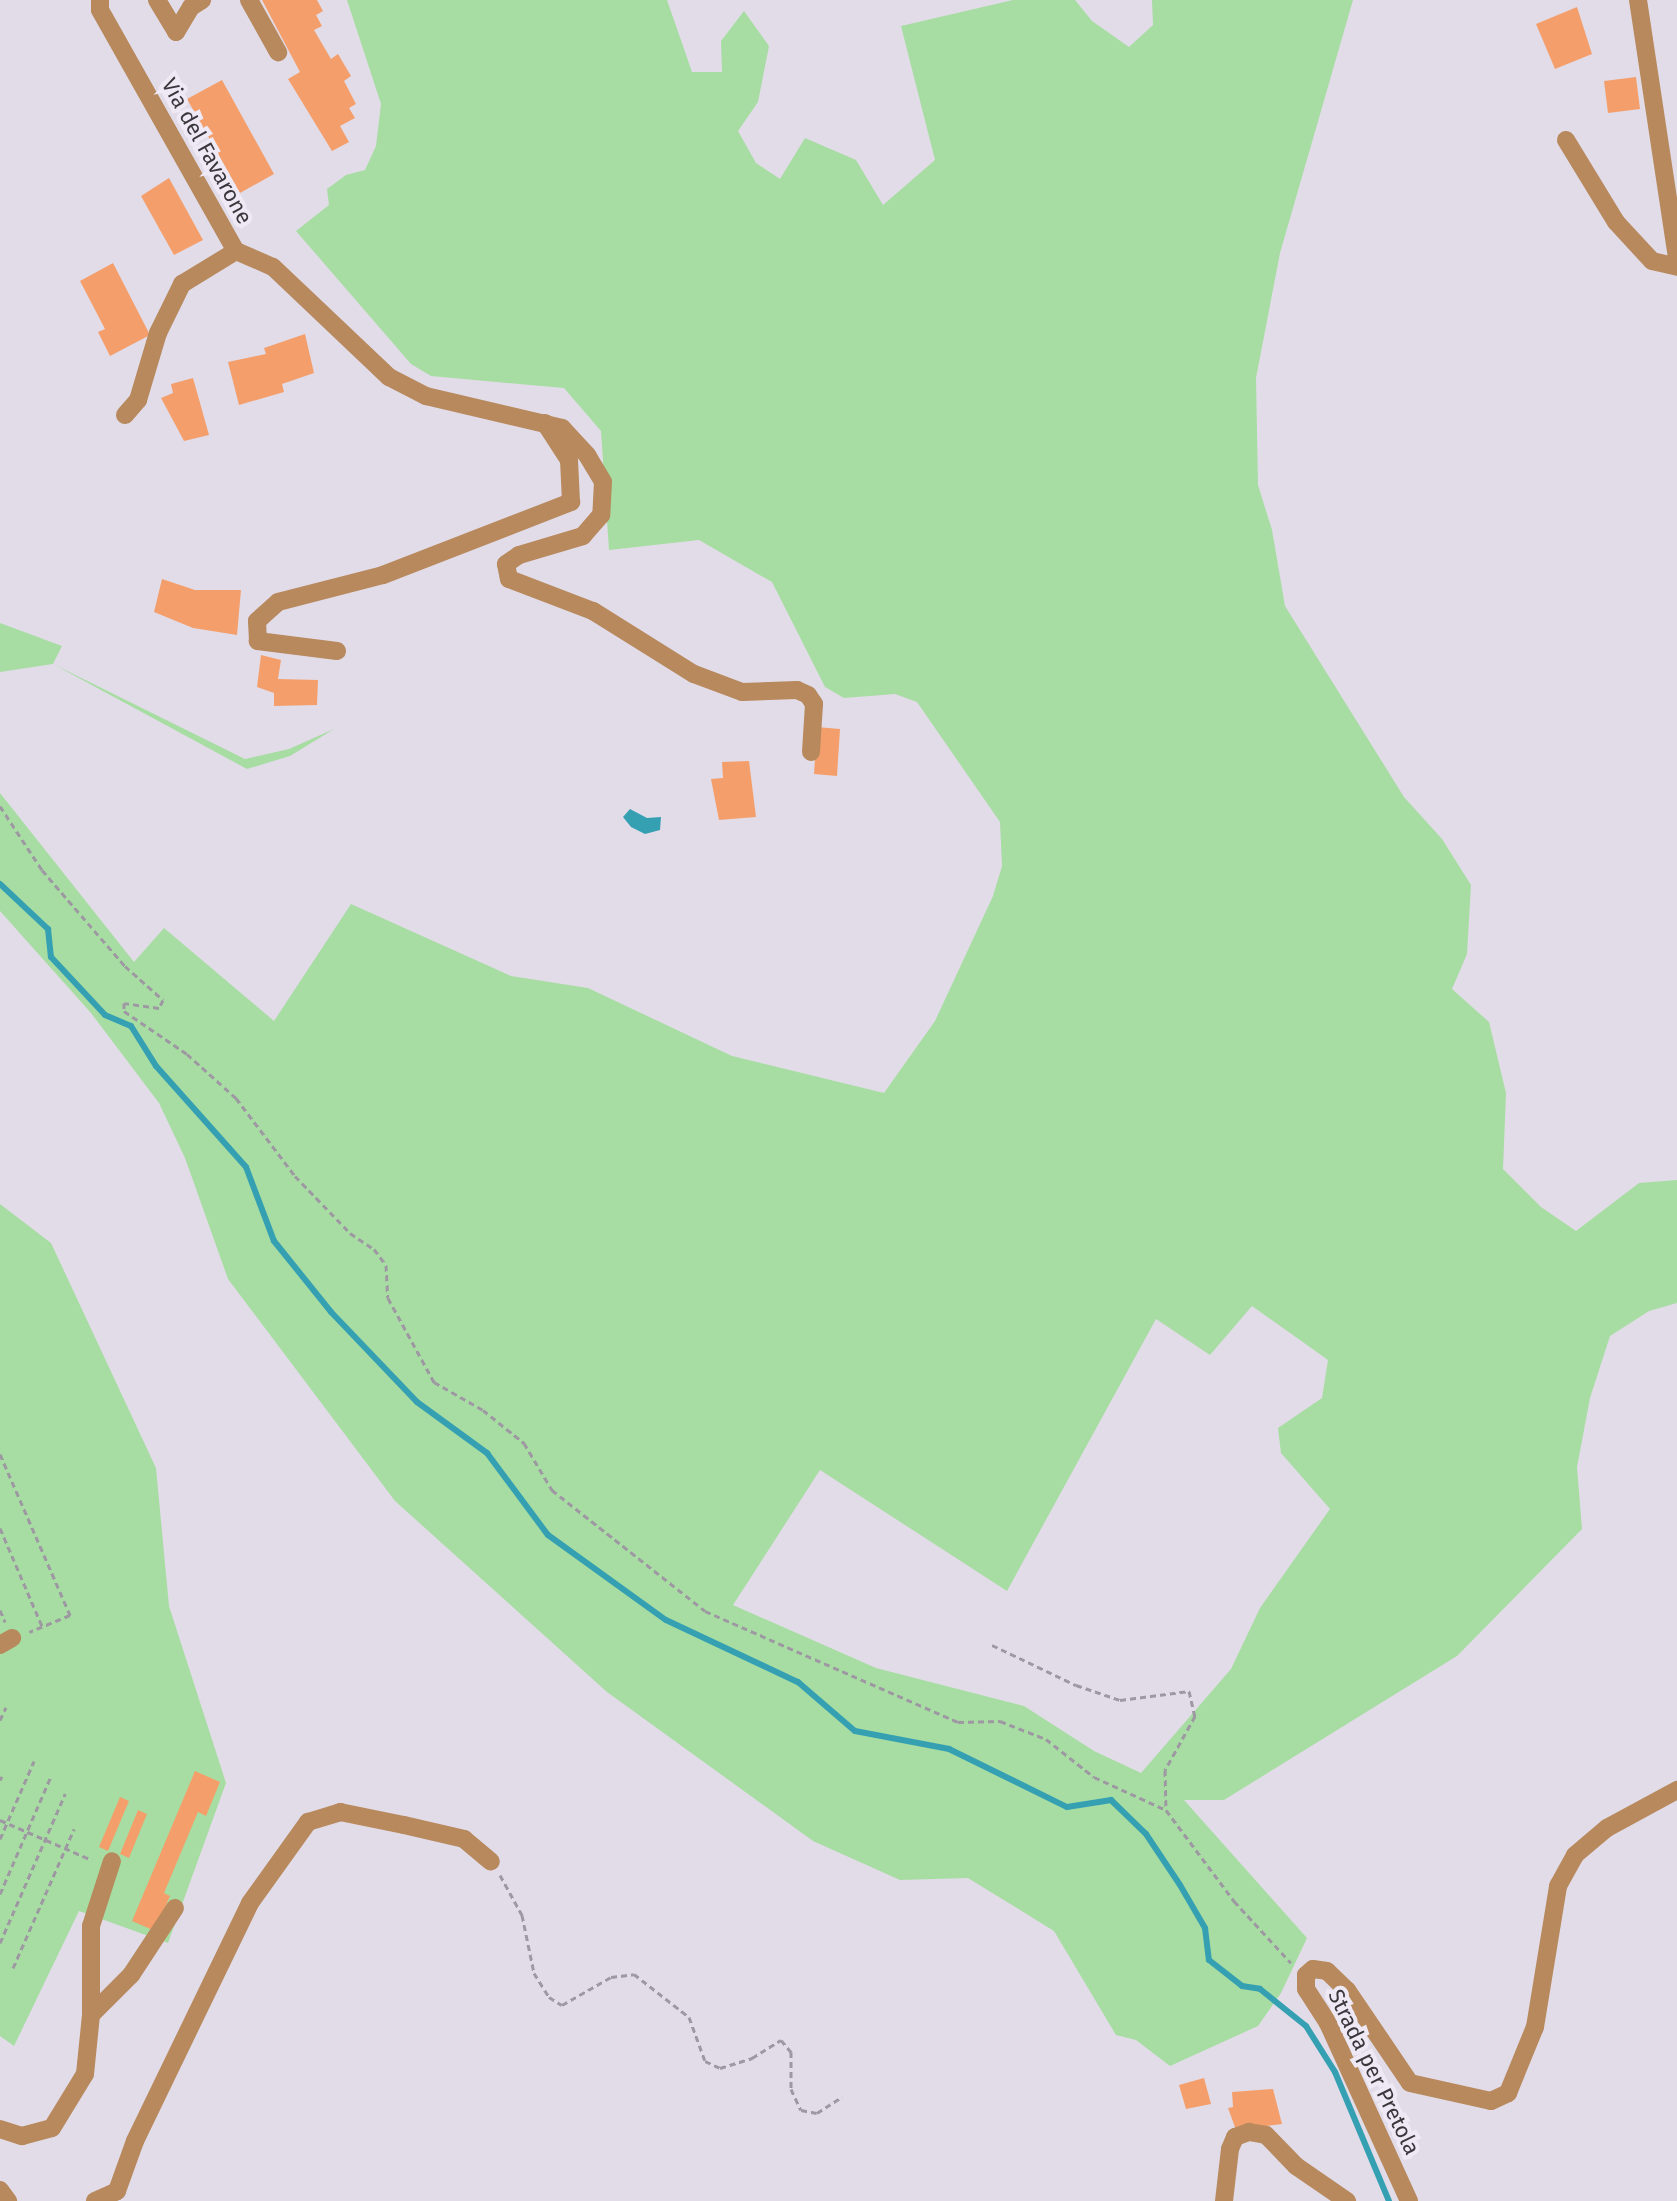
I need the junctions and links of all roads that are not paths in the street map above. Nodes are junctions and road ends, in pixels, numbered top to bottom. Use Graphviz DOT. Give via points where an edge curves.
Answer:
graph roads {
  1 [pos="100,0"];
  2 [pos="157,0"];
  3 [pos="202,0"];
  4 [pos="249,0"];
  5 [pos="1638,0"];
  6 [pos="278,52"];
  7 [pos="1566,140"];
  8 [pos="236,251"];
  9 [pos="1677,259"];
  10 [pos="1677,267"];
  11 [pos="125,415"];
  12 [pos="545,423"];
  13 [pos="337,651"];
  14 [pos="811,752"];
  15 [pos="1677,1790"];
  16 [pos="491,1862"];
  17 [pos="111,1865"];
  18 [pos="175,1908"];
  19 [pos="91,2015"];
  20 [pos="0,2129"];
  21 [pos="0,2190"];
  22 [pos="8,2201"];
  23 [pos="95,2201"];
  24 [pos="1224,2201"];
  25 [pos="1347,2201"];
  26 [pos="1409,2201"];
  1 -- 8 [label="street, Via del Favarone" via="100,10"];
  2 -- 3 [label="street" via="176,32 191,7"];
  4 -- 6 [label="street"];
  5 -- 9 [label="street"];
  7 -- 10 [label="street" via="1616,222 1652,261"];
  8 -- 11 [label="street" via="182,284 158,333 138,400"];
  8 -- 12 [label="street, Via del Favarone" via="273,267 389,377 426,396"];
  12 -- 13 [label="street" via="569,460 571,502 383,575 278,602 257,621 258,641"];
  12 -- 14 [label="street, Via del Favarone" via="562,428 603,482 601,515 583,536 519,555 506,564 509,579 593,611 694,674 742,692 797,690 808,695 814,704"];
  15 -- 26 [label="street, Strada per Pretola" via="1607,1828 1575,1855 1558,1886 1535,2027 1508,2093 1477,2099 1410,2083 1347,1990 1327,1971 1313,1969 1306,1975 1306,1989 1328,2023"];
  16 -- 23 [label="street" via="464,1839 404,1825 340,1812 308,1822 250,1903 135,2141 117,2191"];
  17 -- 19 [label="street" via="91,1926"];
  18 -- 19 [label="street" via="131,1975"];
  19 -- 20 [label="street" via="85,2074 52,2128 22,2136"];
  21 -- 22 [label="street"];
  24 -- 25 [label="street" via="1230,2149 1235,2137 1249,2132 1266,2135 1296,2166"];
}
